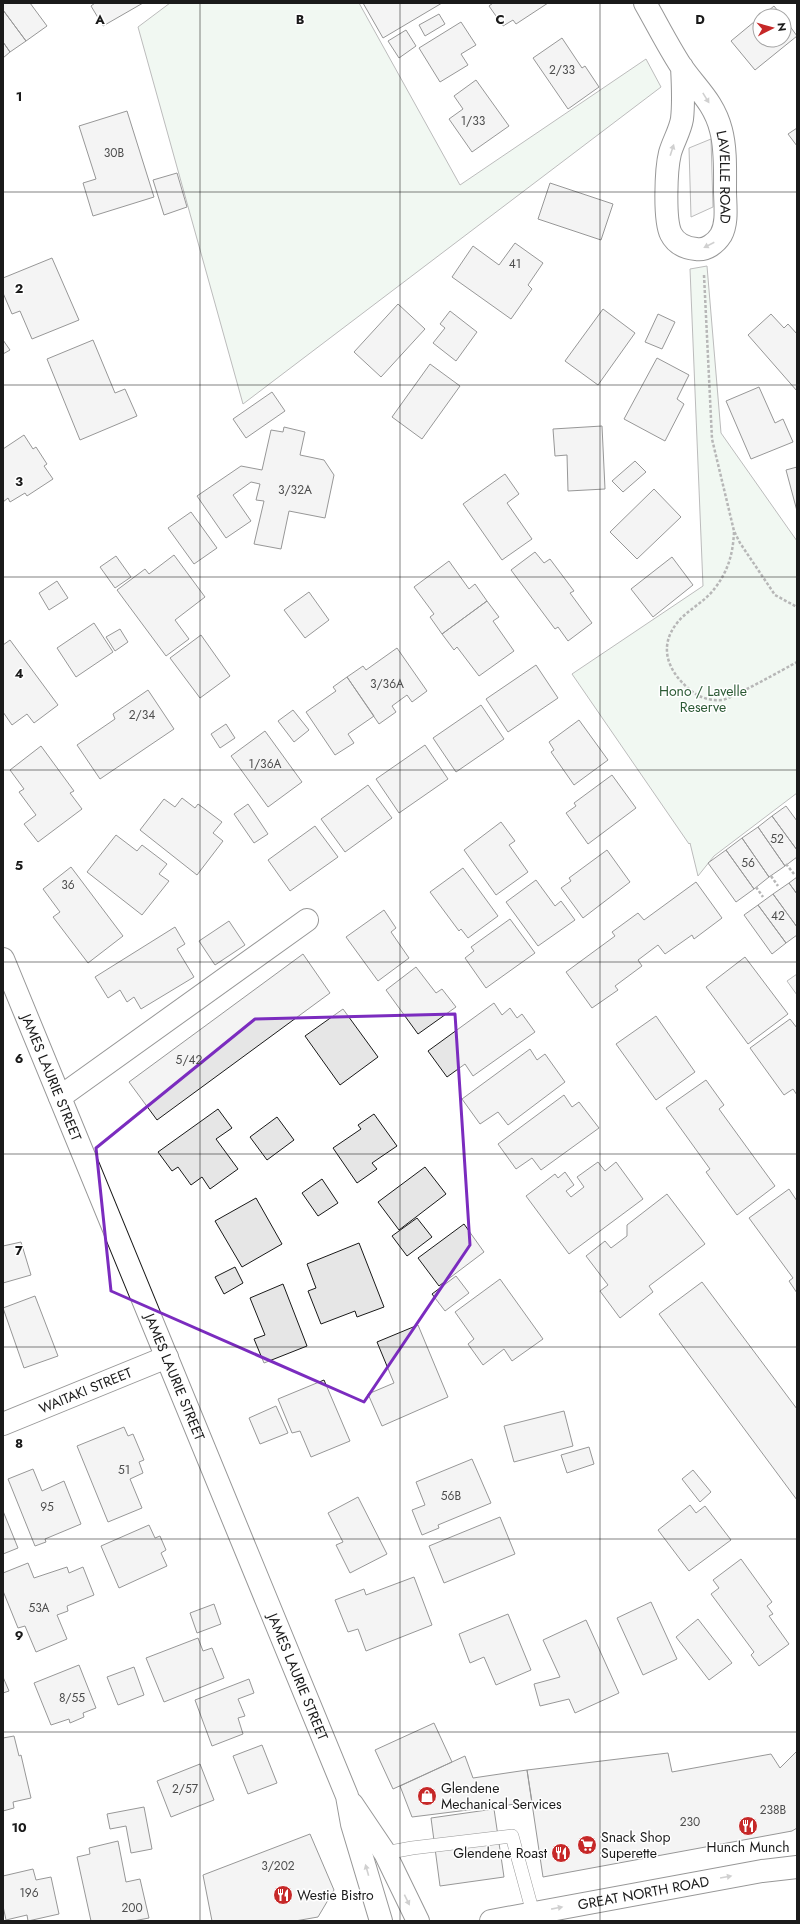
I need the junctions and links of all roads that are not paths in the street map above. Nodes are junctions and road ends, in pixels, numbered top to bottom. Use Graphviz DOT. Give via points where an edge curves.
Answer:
graph roads {
  1 [pos="645,3"];
  2 [pos="682,67"];
  3 [pos="307,920"];
  4 [pos="3,959"];
  5 [pos="60,1096"];
  6 [pos="167,1357"];
  7 [pos="3,1424"];
  8 [pos="346,1796"];
  9 [pos="385,1853"];
  10 [pos="797,1867"];
  11 [pos="533,1913"];
  12 [pos="381,1921"];
  13 [pos="418,1921"];
  14 [pos="491,1921"];
  1 -- 2 [label="street, LAVELLE ROAD"];
  2 -- 2 [label="street, LAVELLE ROAD, one-way" via="714,111 725,153 726,219 723,231 717,241 698,250 680,244 672,236 668,223 668,166 670,152 682,121 684,102"];
  3 -- 5 [label="street"];
  4 -- 5 [label="street, JAMES LAURIE STREET"];
  5 -- 6 [label="street, JAMES LAURIE STREET"];
  6 -- 7 [label="street, WAITAKI STREET"];
  6 -- 8 [label="street, JAMES LAURIE STREET"];
  8 -- 9 [label="street, JAMES LAURIE STREET"];
  12 -- 8 [label="street, JAMES LAURIE STREET, one-way"];
  9 -- 11 [label="lane" via="512,1836"];
  9 -- 13 [label="street, JAMES LAURIE STREET, one-way"];
  11 -- 10 [label="street, GREAT NORTH ROAD, one-way" via="762,1871"];
  11 -- 14 [label="street, GREAT NORTH ROAD"];
}
